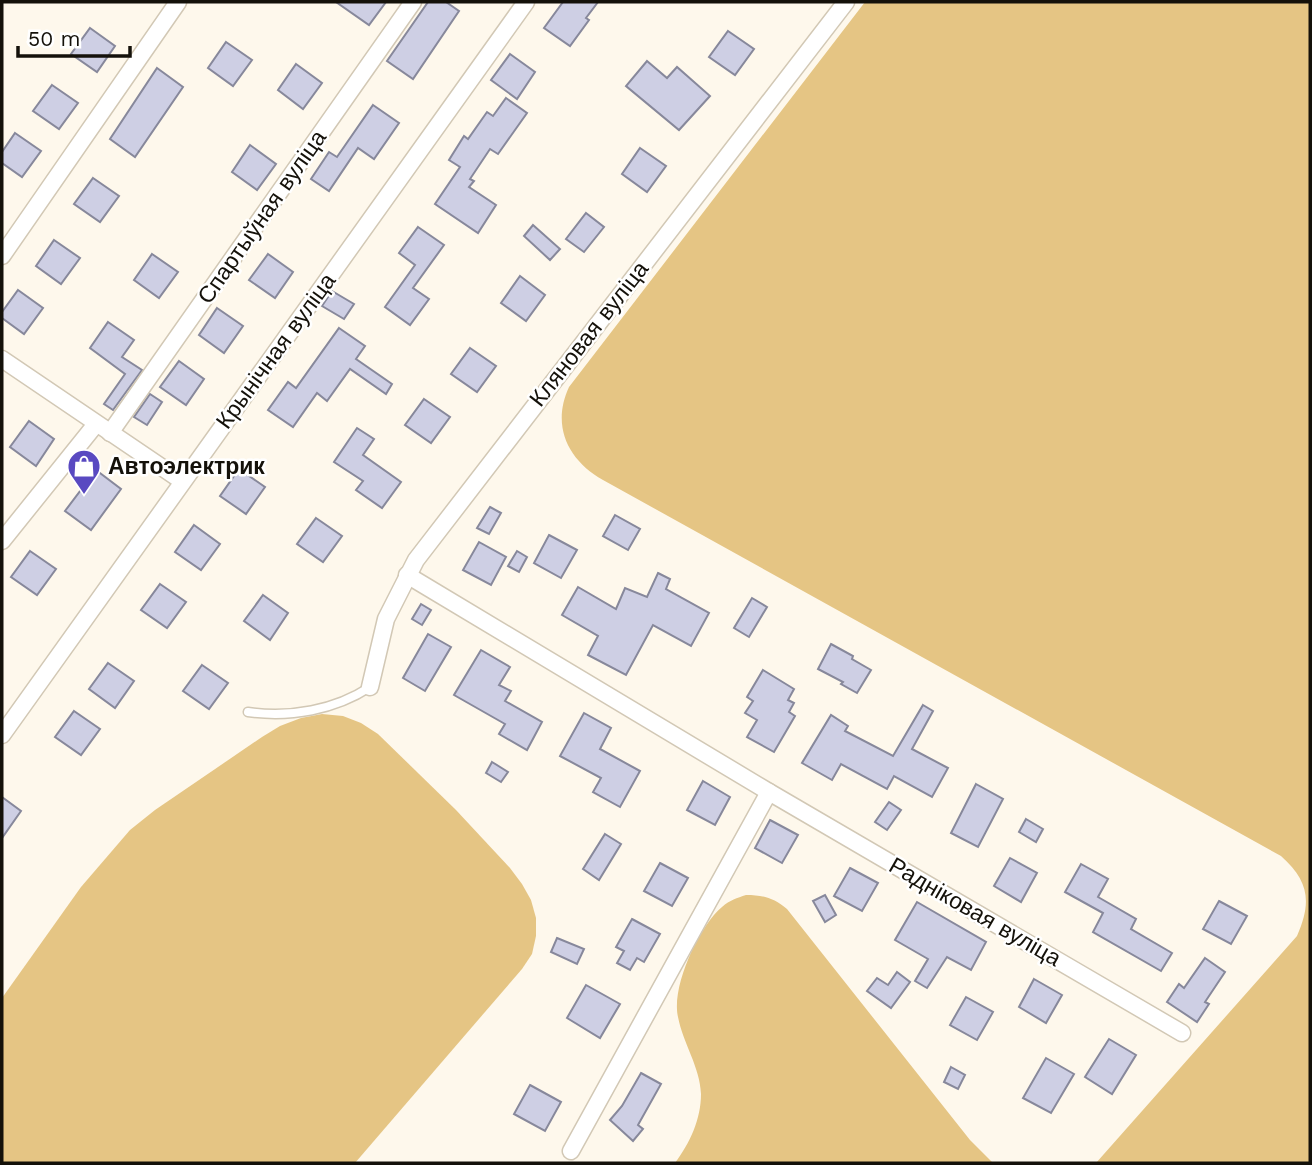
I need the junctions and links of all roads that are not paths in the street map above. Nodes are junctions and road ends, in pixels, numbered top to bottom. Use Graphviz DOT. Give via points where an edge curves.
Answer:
graph roads {
  1 [pos="178,2"];
  2 [pos="413,2"];
  3 [pos="526,2"];
  4 [pos="846,2"];
  5 [pos="2,256"];
  6 [pos="2,359"];
  7 [pos="96,424"];
  8 [pos="110,433"];
  9 [pos="182,481"];
  10 [pos="2,541"];
  11 [pos="407,575"];
  12 [pos="370,687"];
  13 [pos="248,712"];
  14 [pos="2,735"];
  15 [pos="769,792"];
  16 [pos="1182,1033"];
  17 [pos="571,1150"];
  1 -- 5 [label="street"];
  2 -- 8 [label="street, Спартыўная вуліца"];
  3 -- 9 [label="street, Крынічная вуліца"];
  4 -- 11 [label="street, Кляновая вуліца"];
  6 -- 7 [label="street"];
  7 -- 8 [label="street"];
  7 -- 10 [label="street"];
  8 -- 9 [label="street"];
  9 -- 14 [label="street, Крынічная вуліца"];
  11 -- 12 [label="street, Кляновая вуліца" via="386,619"];
  11 -- 15 [label="street, Радніковая вуліца"];
  12 -- 13 [label="lane" via="333,706 268,715"];
  15 -- 16 [label="street, Радніковая вуліца"];
  15 -- 17 [label="street"];
}
